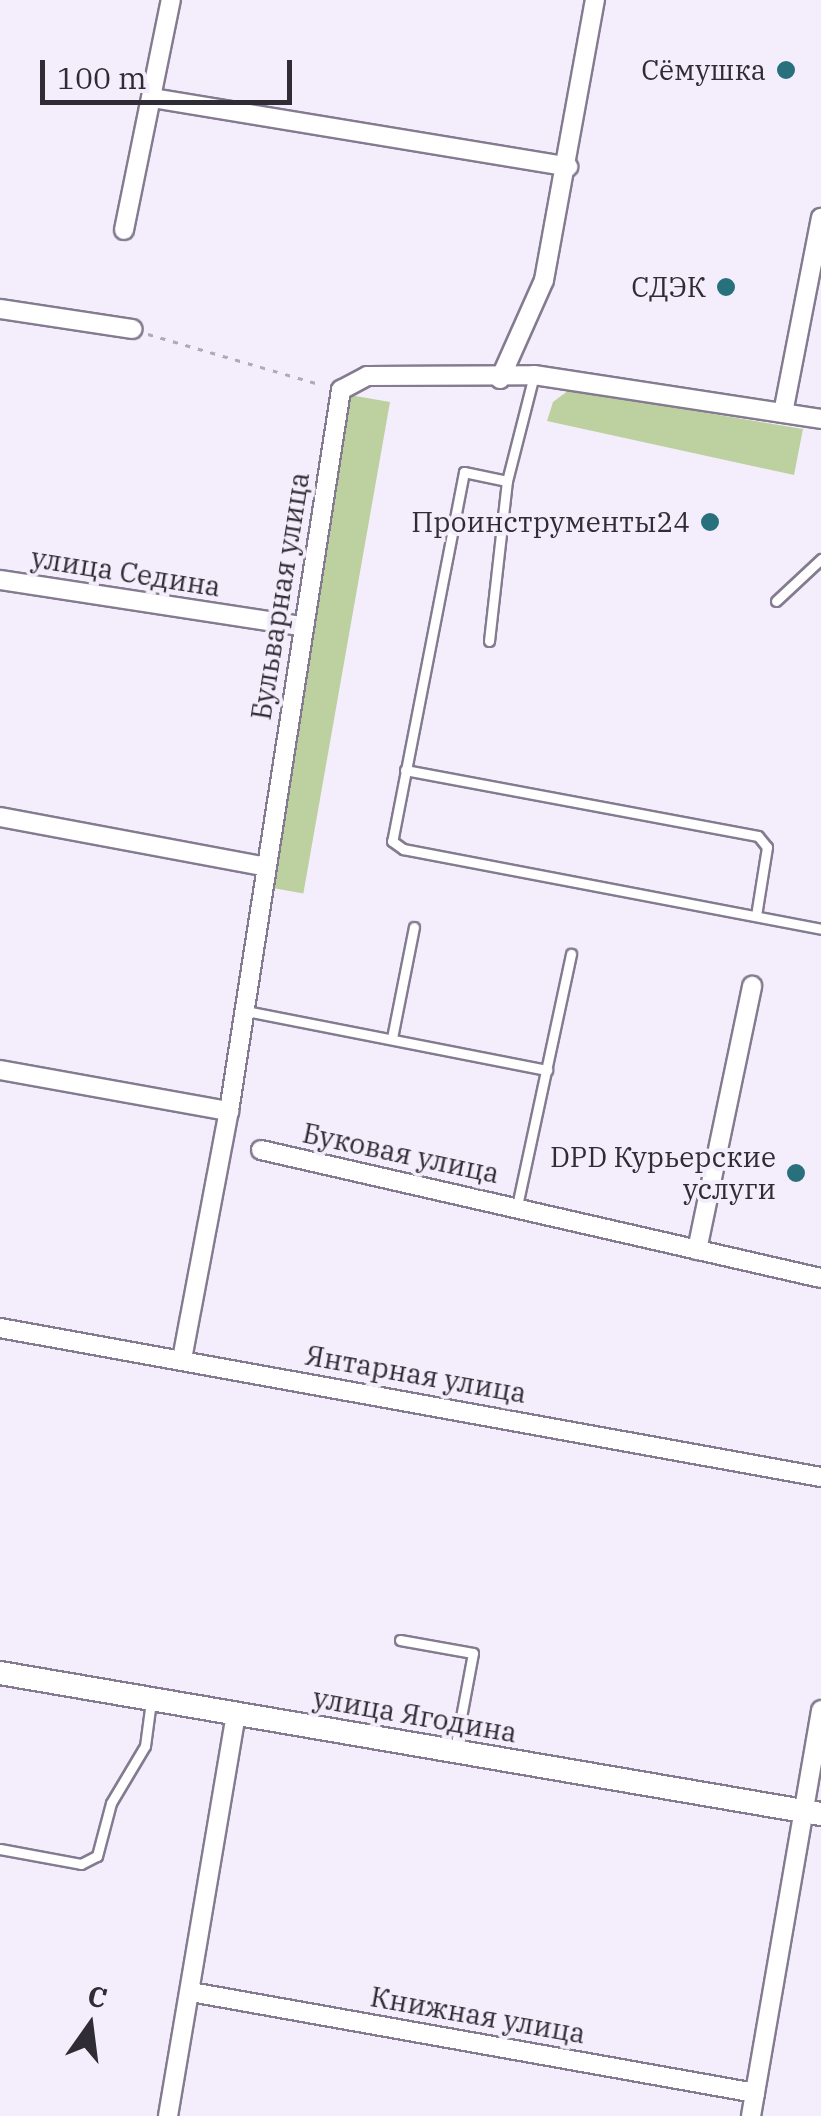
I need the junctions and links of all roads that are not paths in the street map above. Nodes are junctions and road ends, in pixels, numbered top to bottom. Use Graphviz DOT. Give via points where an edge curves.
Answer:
graph roads {
  1 [pos="171,0"];
  2 [pos="596,0"];
  3 [pos="153,98"];
  4 [pos="568,167"];
  5 [pos="821,218"];
  6 [pos="124,230"];
  7 [pos="0,309"];
  8 [pos="132,329"];
  9 [pos="534,376"];
  10 [pos="500,379"];
  11 [pos="783,413"];
  12 [pos="821,419"];
  13 [pos="507,481"];
  14 [pos="821,559"];
  15 [pos="0,580"];
  16 [pos="776,600"];
  17 [pos="302,626"];
  18 [pos="489,641"];
  19 [pos="405,770"];
  20 [pos="0,816"];
  21 [pos="266,867"];
  22 [pos="756,916"];
  23 [pos="414,928"];
  24 [pos="821,929"];
  25 [pos="571,954"];
  26 [pos="752,986"];
  27 [pos="239,1010"];
  28 [pos="392,1038"];
  29 [pos="0,1070"];
  30 [pos="547,1070"];
  31 [pos="229,1112"];
  32 [pos="261,1150"];
  33 [pos="517,1206"];
  34 [pos="696,1250"];
  35 [pos="821,1278"];
  36 [pos="0,1328"];
  37 [pos="182,1359"];
  38 [pos="821,1477"];
  39 [pos="400,1640"];
  40 [pos="0,1673"];
  41 [pos="151,1701"];
  42 [pos="821,1710"];
  43 [pos="236,1715"];
  44 [pos="454,1752"];
  45 [pos="812,1812"];
  46 [pos="0,1850"];
  47 [pos="191,1992"];
  48 [pos="755,2093"];
  49 [pos="168,2116"];
  50 [pos="751,2116"];
  1 -- 3 [label="street"];
  2 -- 4 [label="street"];
  3 -- 4 [label="street"];
  3 -- 6 [label="street"];
  4 -- 10 [label="street" via="544,280"];
  5 -- 11 [label="street"];
  7 -- 8 [label="street"];
  9 -- 10 [label="street"];
  9 -- 11 [label="street"];
  9 -- 13 [label="lane"];
  10 -- 17 [label="street, Бульварная улица" via="367,376 341,390"];
  11 -- 12 [label="street"];
  13 -- 18 [label="lane"];
  13 -- 19 [label="lane" via="464,472"];
  14 -- 16 [label="lane"];
  15 -- 17 [label="street, улица Седина"];
  17 -- 21 [label="street, Бульварная улица"];
  19 -- 22 [label="lane" via="758,836 768,847"];
  19 -- 22 [label="lane" via="392,841 403,849"];
  20 -- 21 [label="street"];
  21 -- 27 [label="street, Бульварная улица"];
  22 -- 24 [label="lane"];
  23 -- 28 [label="lane"];
  25 -- 30 [label="lane"];
  26 -- 34 [label="street"];
  27 -- 28 [label="lane"];
  27 -- 31 [label="street, Бульварная улица"];
  28 -- 30 [label="lane"];
  29 -- 31 [label="street"];
  30 -- 33 [label="lane"];
  31 -- 37 [label="street, Бульварная улица"];
  32 -- 33 [label="street, Буковая улица"];
  33 -- 34 [label="street, Буковая улица"];
  34 -- 35 [label="street, Буковая улица"];
  36 -- 37 [label="street, Янтарная улица"];
  37 -- 38 [label="street, Янтарная улица"];
  39 -- 44 [label="lane" via="473,1653"];
  40 -- 41 [label="street, улица Ягодина"];
  41 -- 43 [label="street, улица Ягодина"];
  41 -- 46 [label="lane" via="145,1746 111,1803 97,1856 81,1864"];
  42 -- 45 [label="street"];
  43 -- 44 [label="street, улица Ягодина"];
  43 -- 47 [label="street"];
  44 -- 45 [label="street, улица Ягодина"];
  45 -- 48 [label="street"];
  47 -- 48 [label="street, Книжная улица"];
  47 -- 49 [label="street"];
  48 -- 50 [label="street"];
}
